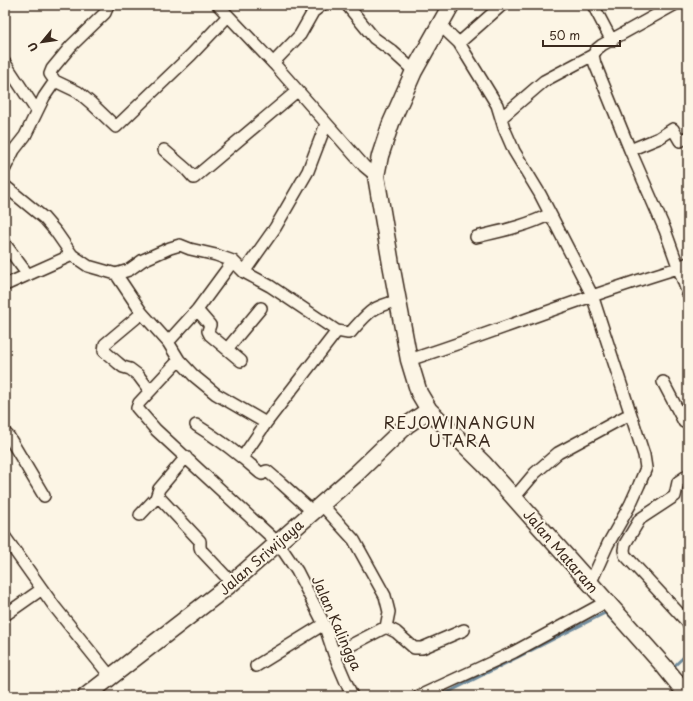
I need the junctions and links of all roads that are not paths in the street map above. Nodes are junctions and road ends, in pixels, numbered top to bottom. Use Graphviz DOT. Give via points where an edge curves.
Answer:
graph roads {
  1 [pos="106,5"];
  2 [pos="218,5"];
  3 [pos="322,5"];
  4 [pos="347,5"];
  5 [pos="451,5"];
  6 [pos="502,5"];
  7 [pos="593,5"];
  8 [pos="674,5"];
  9 [pos="228,16"];
  10 [pos="440,25"];
  11 [pos="612,41"];
  12 [pos="459,43"];
  13 [pos="593,55"];
  14 [pos="5,63"];
  15 [pos="273,63"];
  16 [pos="414,71"];
  17 [pos="55,81"];
  18 [pos="297,91"];
  19 [pos="36,110"];
  20 [pos="501,118"];
  21 [pos="326,124"];
  22 [pos="688,137"];
  23 [pos="164,150"];
  24 [pos="630,150"];
  25 [pos="5,168"];
  26 [pos="376,176"];
  27 [pos="5,186"];
  28 [pos="550,214"];
  29 [pos="476,237"];
  30 [pos="5,244"];
  31 [pos="72,255"];
  32 [pos="233,261"];
  33 [pos="683,265"];
  34 [pos="244,272"];
  35 [pos="116,274"];
  36 [pos="28,275"];
  37 [pos="5,285"];
  38 [pos="688,294"];
  39 [pos="592,295"];
  40 [pos="397,301"];
  41 [pos="261,308"];
  42 [pos="197,310"];
  43 [pos="142,313"];
  44 [pos="336,331"];
  45 [pos="168,342"];
  46 [pos="227,349"];
  47 [pos="179,360"];
  48 [pos="409,360"];
  49 [pos="241,361"];
  50 [pos="663,382"];
  51 [pos="150,391"];
  52 [pos="429,410"];
  53 [pos="630,414"];
  54 [pos="688,422"];
  55 [pos="266,423"];
  56 [pos="196,425"];
  57 [pos="5,433"];
  58 [pos="186,457"];
  59 [pos="242,458"];
  60 [pos="688,475"];
  61 [pos="158,495"];
  62 [pos="44,496"];
  63 [pos="514,498"];
  64 [pos="317,508"];
  65 [pos="140,515"];
  66 [pos="5,537"];
  67 [pos="278,544"];
  68 [pos="232,583"];
  69 [pos="590,584"];
  70 [pos="42,588"];
  71 [pos="606,602"];
  72 [pos="5,615"];
  73 [pos="688,623"];
  74 [pos="324,624"];
  75 [pos="386,627"];
  76 [pos="464,630"];
  77 [pos="334,654"];
  78 [pos="256,666"];
  79 [pos="110,676"];
  80 [pos="86,696"];
  81 [pos="352,696"];
  82 [pos="419,696"];
  83 [pos="688,696"];
  1 -- 17 [label="street" via="104,13 52,69 50,74"];
  2 -- 9 [label="street"];
  3 -- 15 [label="street" via="313,12 300,35"];
  4 -- 16 [label="street" via="374,38"];
  5 -- 10 [label="street"];
  6 -- 12 [label="street"];
  7 -- 11 [label="street"];
  8 -- 11 [label="street"];
  9 -- 15 [label="street"];
  9 -- 17 [label="street" via="116,127 78,92"];
  10 -- 12 [label="street"];
  10 -- 16 [label="street"];
  11 -- 13 [label="street" via="597,49"];
  12 -- 20 [label="street" via="497,105"];
  13 -- 20 [label="street" via="544,82"];
  13 -- 24 [label="street"];
  14 -- 19 [label="street"];
  15 -- 18 [label="street"];
  16 -- 26 [label="street" via="391,123"];
  17 -- 19 [label="street"];
  18 -- 21 [label="street"];
  18 -- 23 [label="street" via="194,178"];
  19 -- 25 [label="street" via="25,136"];
  20 -- 28 [label="street" via="514,151"];
  21 -- 26 [label="street"];
  21 -- 34 [label="street" via="308,171 275,228"];
  22 -- 24 [label="street" via="680,140 673,129"];
  24 -- 33 [label="street" via="664,230"];
  26 -- 40 [label="street, Jalan Mataram"];
  27 -- 31 [label="street" via="44,218"];
  28 -- 29 [label="street" via="537,221"];
  28 -- 39 [label="street"];
  30 -- 36 [label="street"];
  31 -- 35 [label="street" via="88,266"];
  31 -- 36 [label="street"];
  32 -- 34 [label="street"];
  32 -- 35 [label="street" via="180,245"];
  32 -- 42 [label="street"];
  33 -- 38 [label="street"];
  33 -- 39 [label="street"];
  34 -- 44 [label="street" via="270,286"];
  35 -- 43 [label="street"];
  36 -- 37 [label="street"];
  39 -- 48 [label="street"];
  39 -- 53 [label="street"];
  40 -- 44 [label="street" via="371,310 351,332"];
  40 -- 48 [label="street, Jalan Mataram"];
  41 -- 46 [label="street"];
  42 -- 45 [label="street"];
  42 -- 46 [label="street" via="210,326 208,332"];
  43 -- 45 [label="street"];
  43 -- 51 [label="street" via="105,344 104,351 123,367 138,375"];
  44 -- 55 [label="street"];
  45 -- 47 [label="street"];
  46 -- 49 [label="street"];
  47 -- 51 [label="street"];
  47 -- 55 [label="street" via="216,394"];
  48 -- 52 [label="street, Jalan Mataram" via="419,393"];
  50 -- 54 [label="street" via="684,422"];
  51 -- 58 [label="street, Jalan Kalingga" via="137,408 156,430"];
  52 -- 63 [label="street, Jalan Mataram" via="484,464"];
  52 -- 64 [label="street, Jalan Sriwijaya" via="407,425"];
  53 -- 63 [label="street" via="558,453 535,473"];
  53 -- 69 [label="street" via="646,468"];
  55 -- 59 [label="street"];
  56 -- 59 [label="street"];
  57 -- 62 [label="street"];
  58 -- 61 [label="street" via="159,489"];
  58 -- 67 [label="street, Jalan Kalingga"];
  59 -- 64 [label="street" via="260,473 267,471"];
  60 -- 73 [label="street" via="678,482 675,496 640,519 624,550"];
  61 -- 65 [label="street"];
  61 -- 68 [label="street" via="200,541 201,550"];
  63 -- 69 [label="street, Jalan Mataram"];
  64 -- 67 [label="street, Jalan Sriwijaya"];
  64 -- 75 [label="street" via="354,540 385,596 389,612"];
  66 -- 70 [label="street"];
  67 -- 68 [label="street, Jalan Sriwijaya"];
  67 -- 74 [label="street, Jalan Kalingga" via="297,571"];
  68 -- 79 [label="street, Jalan Sriwijaya"];
  69 -- 71 [label="street, Jalan Mataram"];
  70 -- 72 [label="street"];
  70 -- 79 [label="street"];
  71 -- 82 [label="street" via="514,652"];
  71 -- 83 [label="street, Jalan Mataram"];
  74 -- 77 [label="street, Jalan Kalingga"];
  74 -- 78 [label="street"];
  75 -- 76 [label="street" via="414,648 422,648"];
  75 -- 77 [label="street"];
  77 -- 81 [label="street, Jalan Kalingga"];
  79 -- 80 [label="street, Jalan Sriwijaya"];
}
